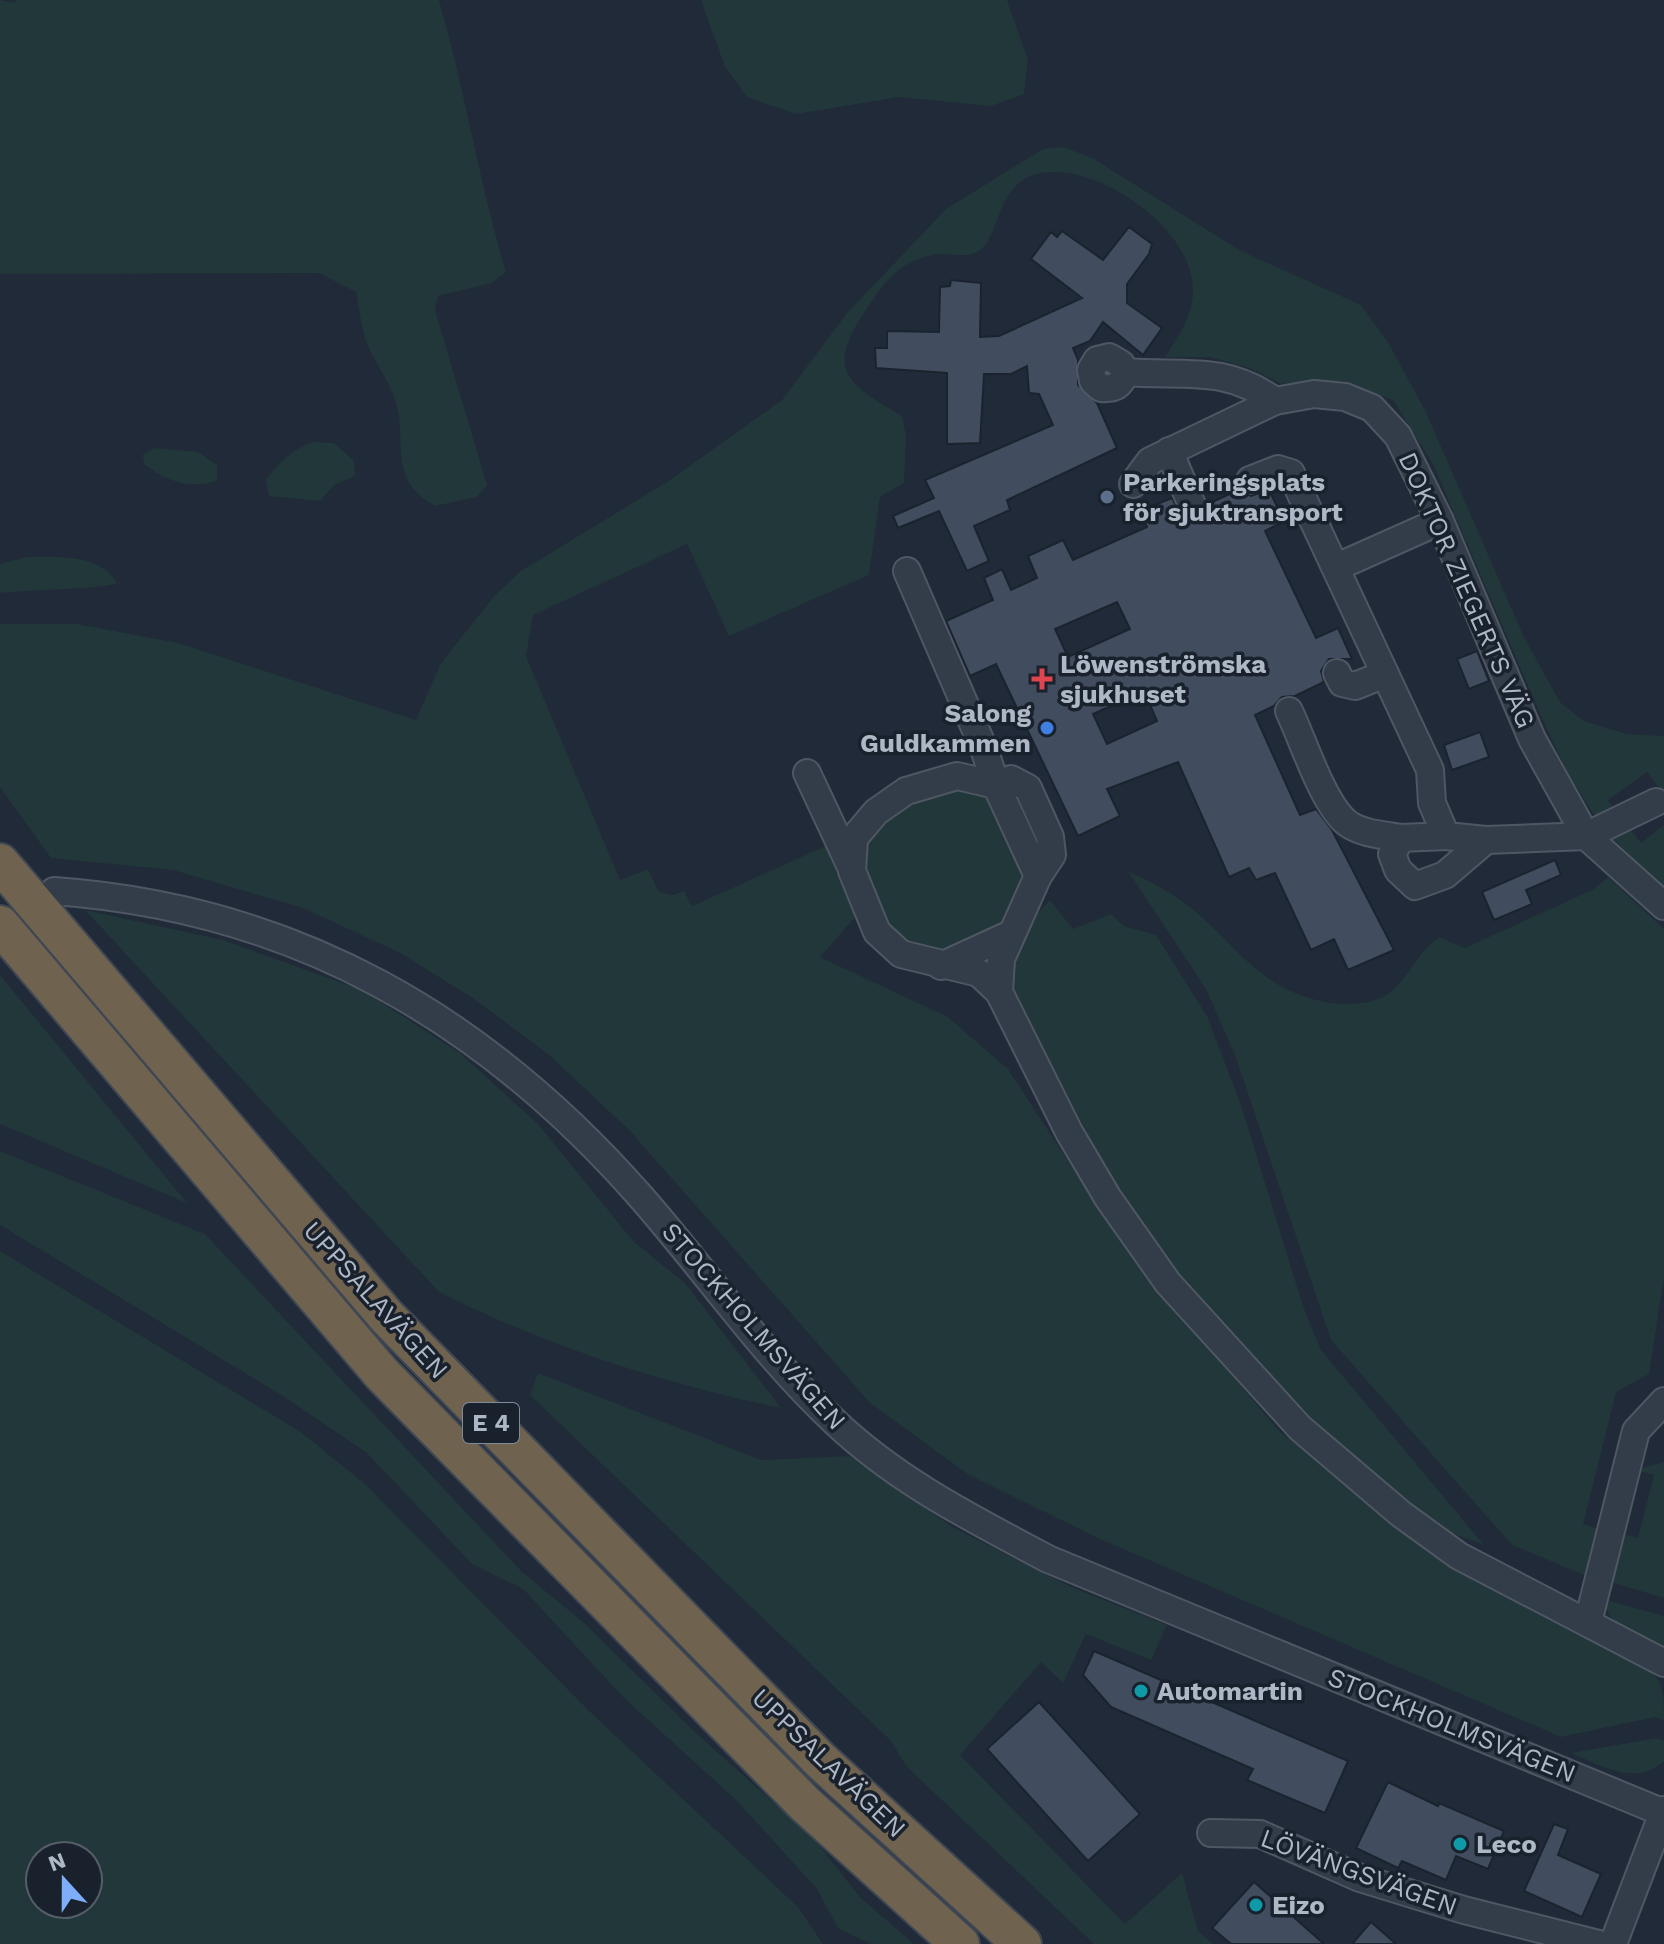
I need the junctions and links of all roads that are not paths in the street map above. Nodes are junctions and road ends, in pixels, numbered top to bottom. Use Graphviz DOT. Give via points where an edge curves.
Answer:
graph roads {
  1 [pos="1125,372"];
  2 [pos="1275,401"];
  3 [pos="1169,451"];
  4 [pos="1250,480"];
  5 [pos="1133,484"];
  6 [pos="1192,505"];
  7 [pos="1440,521"];
  8 [pos="1337,567"];
  9 [pos="907,571"];
  10 [pos="1337,673"];
  11 [pos="1385,674"];
  12 [pos="1289,711"];
  13 [pos="807,773"];
  14 [pos="996,785"];
  15 [pos="1656,802"];
  16 [pos="1446,836"];
  17 [pos="1586,836"];
  18 [pos="1401,838"];
  19 [pos="1486,840"];
  20 [pos="0,863"];
  21 [pos="852,871"];
  22 [pos="54,891"];
  23 [pos="1664,906"];
  24 [pos="0,925"];
  25 [pos="1011,934"];
  26 [pos="941,966"];
  27 [pos="999,992"];
  28 [pos="1664,1401"];
  29 [pos="1588,1622"];
  30 [pos="1664,1663"];
  31 [pos="1664,1812"];
  32 [pos="1211,1833"];
  33 [pos="960,1944"];
  34 [pos="1022,1944"];
  35 [pos="1599,1944"];
  36 [pos="1613,1944"];
  1 -- 2 [label="street" via="1199,372 1253,386"];
  2 -- 3 [label="street, DOKTOR ZIEGERTS VÄG"];
  2 -- 7 [label="street, DOKTOR ZIEGERTS VÄG" via="1314,394 1345,397 1372,408 1398,436"];
  3 -- 5 [label="street, DOKTOR ZIEGERTS VÄG" via="1150,461"];
  3 -- 6 [label="street"];
  4 -- 8 [label="street" via="1278,469 1291,473"];
  7 -- 8 [label="street"];
  7 -- 17 [label="street, DOKTOR ZIEGERTS VÄG" via="1532,739"];
  8 -- 11 [label="street"];
  9 -- 14 [label="street"];
  10 -- 11 [label="street" via="1342,683 1355,686"];
  11 -- 16 [label="street" via="1430,770 1432,803"];
  12 -- 18 [label="street" via="1326,792 1346,822 1369,833"];
  13 -- 21 [label="street"];
  14 -- 21 [label="street" via="957,776 906,791 876,812 854,838"];
  14 -- 25 [label="street" via="1038,876"];
  15 -- 17 [label="street"];
  16 -- 18 [label="street"];
  16 -- 19 [label="street"];
  17 -- 19 [label="street"];
  17 -- 23 [label="street, DOKTOR ZIEGERTS VÄG"];
  18 -- 19 [label="street" via="1392,854 1398,870 1415,886 1445,875"];
  20 -- 34 [label="highway, UPPSALAVÄGEN / E 4" via="387,1317 820,1760"];
  21 -- 26 [label="street" via="877,932 901,954"];
  22 -- 31 [label="street, STOCKHOLMSVÄGEN" via="119,896 210,916 278,939 354,969 494,1055 561,1110 834,1422 958,1511 1048,1559"];
  24 -- 33 [label="highway, UPPSALAVÄGEN / E 4" via="382,1374 805,1804"];
  25 -- 26 [label="street"];
  25 -- 27 [label="street" via="1001,959"];
  26 -- 27 [label="street" via="979,973"];
  27 -- 29 [label="street" via="1108,1198 1168,1283 1230,1355 1300,1428 1401,1514 1459,1556"];
  28 -- 29 [label="street" via="1636,1431"];
  29 -- 30 [label="street"];
  31 -- 36 [label="street"];
  32 -- 35 [label="street, LÖVÄNGSVÄGEN" via="1260,1834 1360,1878"];
}
